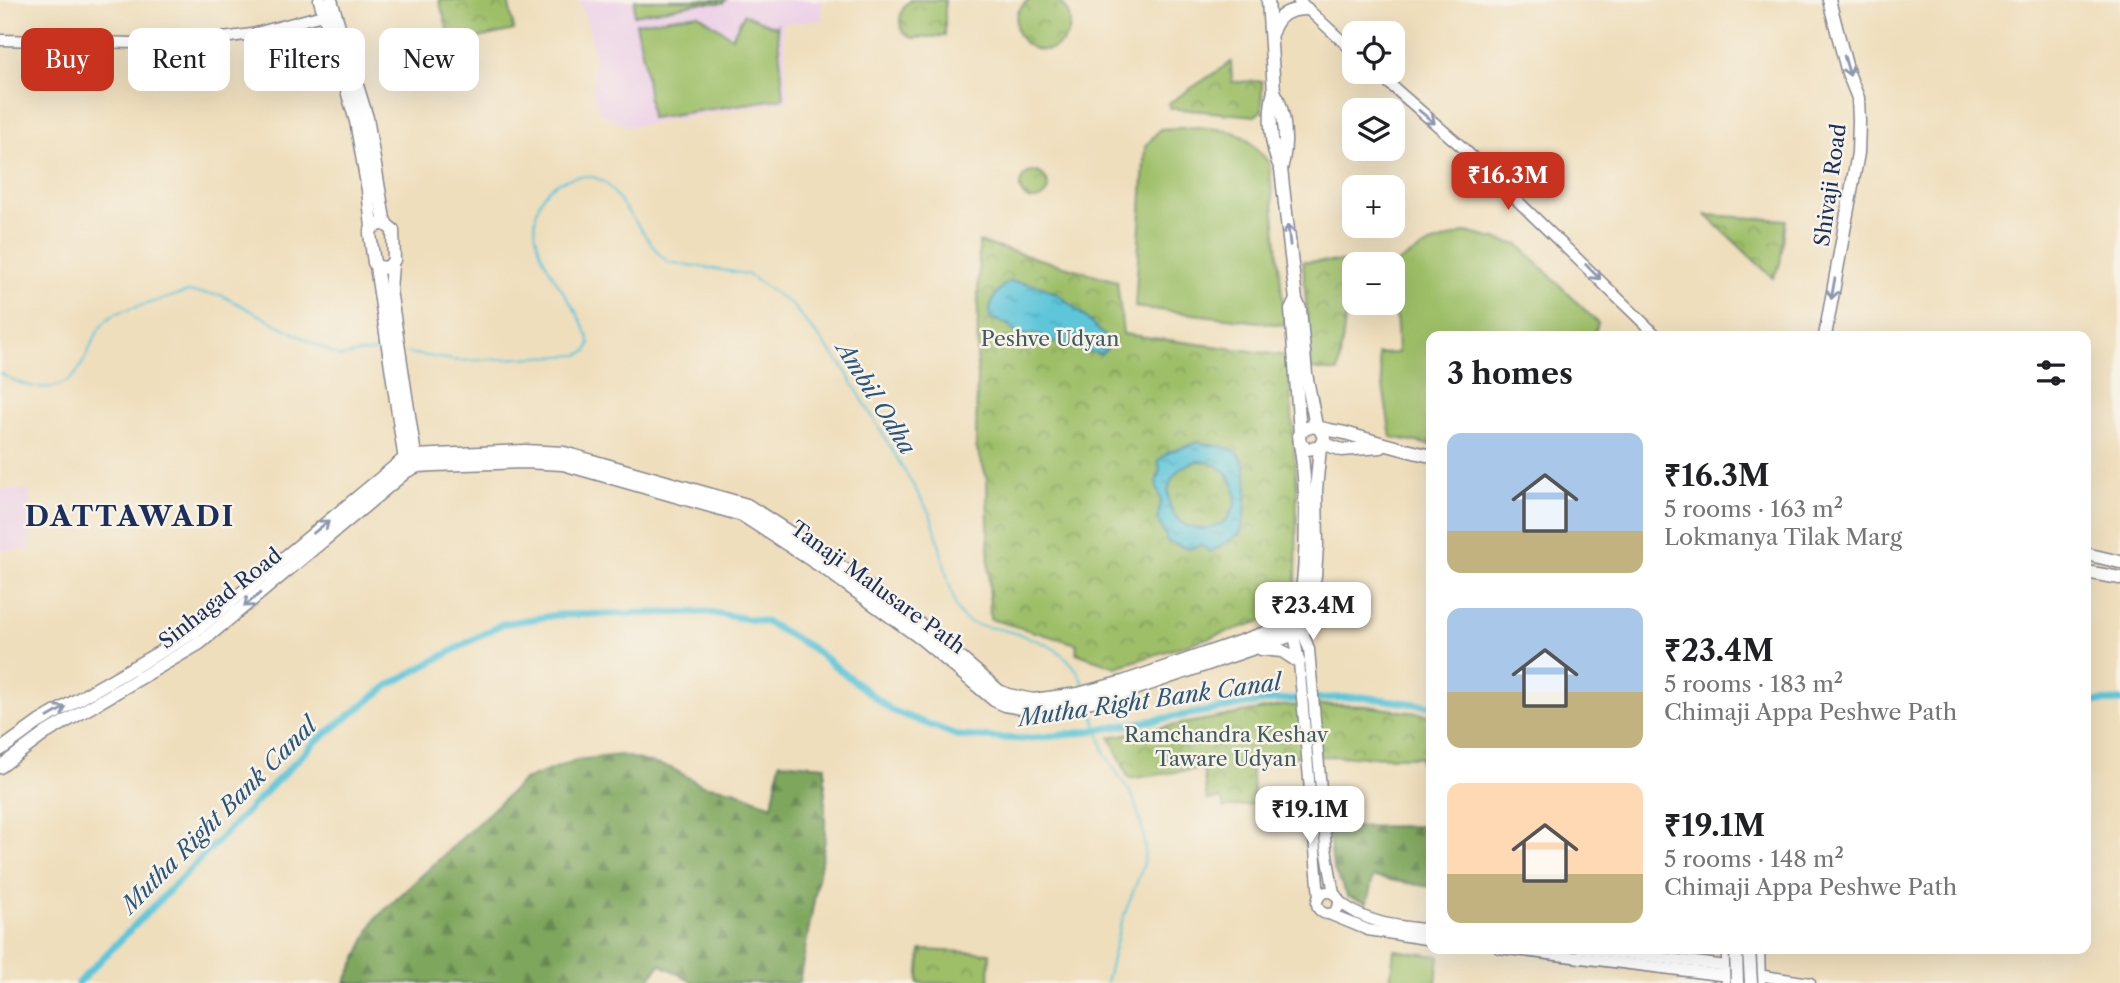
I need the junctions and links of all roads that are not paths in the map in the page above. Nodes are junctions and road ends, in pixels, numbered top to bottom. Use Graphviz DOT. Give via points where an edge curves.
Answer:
graph roads {
  1 [pos="320,0"];
  2 [pos="1829,0"];
  3 [pos="1270,1"];
  4 [pos="1303,4"];
  5 [pos="330,9"];
  6 [pos="1271,36"];
  7 [pos="0,40"];
  8 [pos="1342,41"];
  9 [pos="1390,84"];
  10 [pos="387,225"];
  11 [pos="372,227"];
  12 [pos="392,265"];
  13 [pos="376,266"];
  14 [pos="385,291"];
  15 [pos="1296,300"];
  16 [pos="1652,331"];
  17 [pos="1826,331"];
  18 [pos="1312,404"];
  19 [pos="1337,431"];
  20 [pos="1320,437"];
  21 [pos="1300,438"];
  22 [pos="1385,447"];
  23 [pos="1426,455"];
  24 [pos="412,464"];
  25 [pos="305,548"];
  26 [pos="2091,556"];
  27 [pos="2091,562"];
  28 [pos="2119,569"];
  29 [pos="2091,572"];
  30 [pos="1296,627"];
  31 [pos="1256,648"];
  32 [pos="1303,666"];
  33 [pos="1099,694"];
  34 [pos="0,750"];
  35 [pos="1313,760"];
  36 [pos="0,766"];
  37 [pos="1319,897"];
  38 [pos="1337,897"];
  39 [pos="1329,914"];
  40 [pos="1426,929"];
  41 [pos="1426,939"];
  42 [pos="1547,954"];
  43 [pos="1610,954"];
  44 [pos="1728,954"];
  45 [pos="1735,954"];
  46 [pos="1751,954"];
  47 [pos="1758,954"];
  48 [pos="1730,977"];
  49 [pos="1758,978"];
  50 [pos="1810,983"];
  1 -- 5 [label="main road"];
  2 -- 17 [label="main road, Shivaji Road, one-way" via="1858,98 1859,121"];
  3 -- 6 [label="main road"];
  4 -- 6 [label="main road" via="1283,14"];
  4 -- 8 [label="main road"];
  5 -- 7 [label="main road" via="252,34 179,44"];
  5 -- 10 [label="main road" via="367,118"];
  5 -- 11 [label="main road" via="356,121"];
  15 -- 6 [label="main road, one-way" via="1281,169 1285,155 1281,104 1274,90"];
  9 -- 16 [label="main road, one-way" via="1471,155"];
  10 -- 11 [label="main road"];
  10 -- 12 [label="main road" via="394,235"];
  11 -- 13 [label="main road"];
  12 -- 13 [label="main road" via="385,269"];
  12 -- 14 [label="main road"];
  13 -- 14 [label="main road"];
  14 -- 24 [label="main road"];
  15 -- 18 [label="main road"];
  15 -- 21 [label="main road" via="1291,310"];
  18 -- 19 [label="main road"];
  18 -- 20 [label="main road"];
  19 -- 20 [label="main road"];
  19 -- 22 [label="main road"];
  20 -- 21 [label="main road" via="1305,427"];
  20 -- 21 [label="main road" via="1307,449"];
  20 -- 22 [label="main road" via="1342,450"];
  20 -- 30 [label="main road" via="1315,576"];
  21 -- 30 [label="main road" via="1306,545"];
  22 -- 23 [label="main road"];
  24 -- 25 [label="main road, Sinhagad Road"];
  24 -- 33 [label="main road, Tanaji Malusare Path" via="553,452 747,505 832,560 999,691 1033,700"];
  34 -- 25 [label="main road, Sinhagad Road, one-way" via="39,722 180,642"];
  25 -- 36 [label="main road, Sinhagad Road, one-way" via="187,653 46,733"];
  26 -- 28 [label="main road"];
  27 -- 28 [label="main road"];
  28 -- 29 [label="main road"];
  30 -- 31 [label="main road, Tanaji Malusare Path"];
  30 -- 32 [label="main road" via="1309,649"];
  30 -- 33 [label="main road, Tanaji Malusare Path"];
  31 -- 32 [label="main road" via="1282,651"];
  31 -- 33 [label="main road, Tanaji Malusare Path"];
  32 -- 35 [label="main road"];
  35 -- 37 [label="main road"];
  35 -- 38 [label="main road"];
  37 -- 38 [label="main road" via="1326,892"];
  37 -- 39 [label="main road" via="1319,910"];
  38 -- 39 [label="main road" via="1338,909"];
  38 -- 40 [label="main road" via="1371,920"];
  39 -- 41 [label="main road" via="1368,930"];
  42 -- 48 [label="main road"];
  43 -- 48 [label="main road"];
  44 -- 48 [label="main road"];
  45 -- 48 [label="main road, bridge"];
  46 -- 49 [label="main road, bridge"];
  47 -- 49 [label="main road"];
  48 -- 49 [label="main road"];
  49 -- 50 [label="main road"];
}
